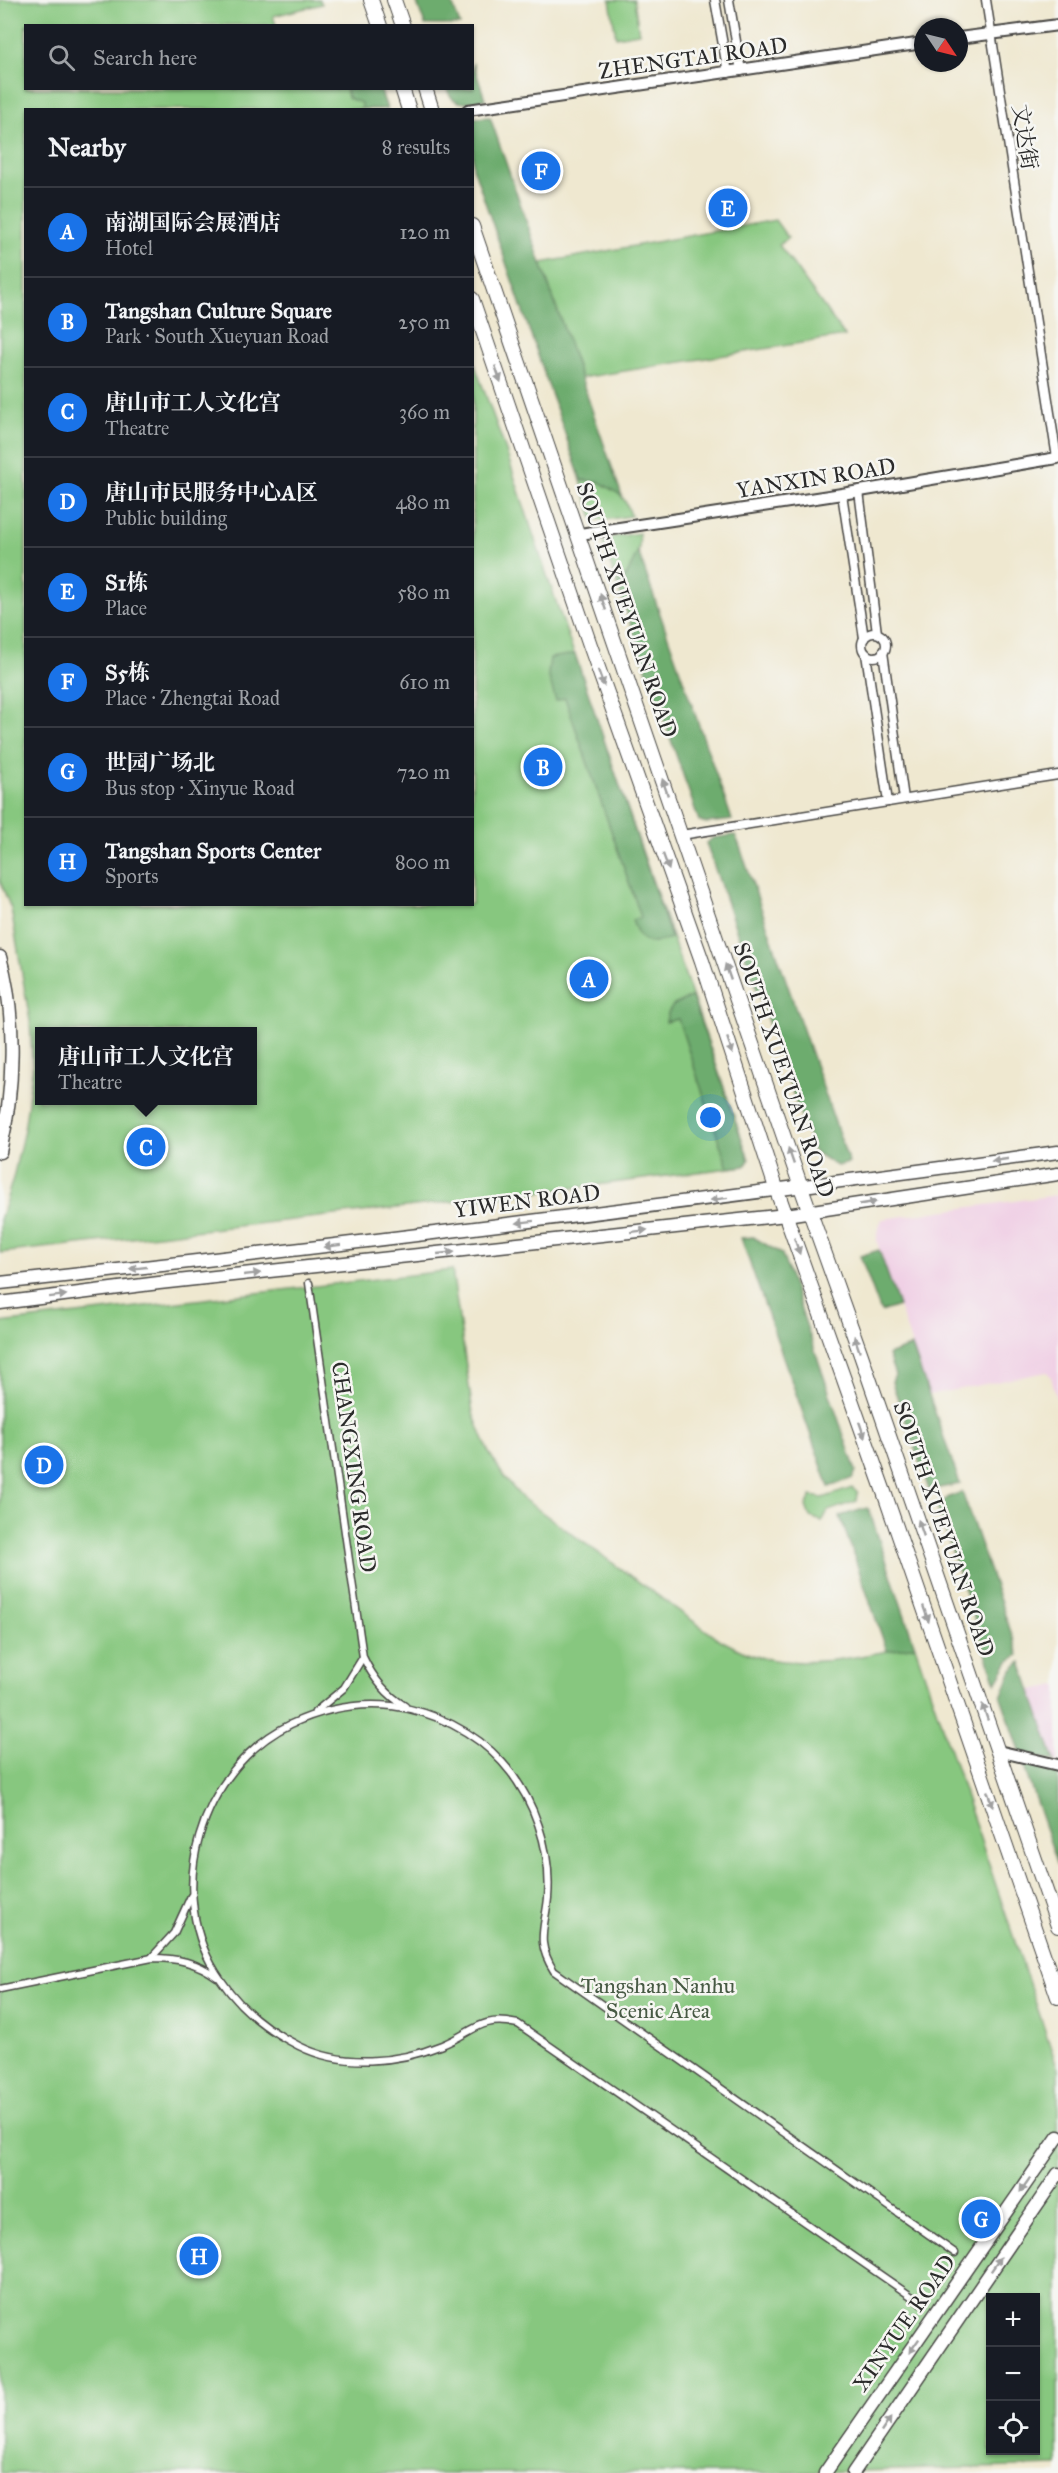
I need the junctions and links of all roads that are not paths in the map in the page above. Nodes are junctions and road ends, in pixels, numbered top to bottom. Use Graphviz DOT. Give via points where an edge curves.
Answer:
graph roads {
  1 [pos="371,0"];
  2 [pos="394,0"];
  3 [pos="715,0"];
  4 [pos="729,0"];
  5 [pos="986,0"];
  6 [pos="379,24"];
  7 [pos="402,24"];
  8 [pos="1058,25"];
  9 [pos="991,33"];
  10 [pos="968,37"];
  11 [pos="914,44"];
  12 [pos="741,71"];
  13 [pos="728,73"];
  14 [pos="403,90"];
  15 [pos="426,90"];
  16 [pos="408,108"];
  17 [pos="431,108"];
  18 [pos="474,109"];
  19 [pos="474,232"];
  20 [pos="474,305"];
  21 [pos="1058,458"];
  22 [pos="859,491"];
  23 [pos="842,494"];
  24 [pos="579,534"];
  25 [pos="877,633"];
  26 [pos="864,638"];
  27 [pos="883,652"];
  28 [pos="867,654"];
  29 [pos="1058,775"];
  30 [pos="903,799"];
  31 [pos="888,802"];
  32 [pos="681,835"];
  33 [pos="0,957"];
  34 [pos="0,1152"];
  35 [pos="1058,1152"];
  36 [pos="1058,1174"];
  37 [pos="801,1188"];
  38 [pos="777,1191"];
  39 [pos="811,1211"];
  40 [pos="786,1215"];
  41 [pos="299,1250"];
  42 [pos="302,1269"];
  43 [pos="0,1283"];
  44 [pos="309,1284"];
  45 [pos="0,1303"];
  46 [pos="363,1657"];
  47 [pos="407,1708"];
  48 [pos="311,1714"];
  49 [pos="998,1751"];
  50 [pos="1058,1765"];
  51 [pos="192,1893"];
  52 [pos="1058,1926"];
  53 [pos="152,1958"];
  54 [pos="219,1979"];
  55 [pos="0,1989"];
  56 [pos="1058,1997"];
  57 [pos="1058,2137"];
  58 [pos="1058,2174"];
  59 [pos="955,2253"];
  60 [pos="921,2303"];
  61 [pos="825,2473"];
  62 [pos="853,2473"];
  1 -- 6 [label="main road"];
  2 -- 7 [label="main road"];
  3 -- 13 [label="street"];
  4 -- 12 [label="street"];
  5 -- 9 [label="street, 文达街"];
  8 -- 9 [label="street"];
  9 -- 10 [label="street"];
  9 -- 21 [label="street, 文达街"];
  11 -- 12 [label="street, ZHENGTAI ROAD"];
  12 -- 13 [label="street, ZHENGTAI ROAD"];
  13 -- 18 [label="street, ZHENGTAI ROAD"];
  14 -- 16 [label="main road"];
  15 -- 17 [label="main road"];
  19 -- 24 [label="main road, SOUTH XUEYUAN ROAD"];
  20 -- 38 [label="main road, SOUTH XUEYUAN ROAD, one-way" via="702,961"];
  21 -- 22 [label="street, YANXIN ROAD"];
  22 -- 23 [label="street, YANXIN ROAD"];
  22 -- 25 [label="street"];
  23 -- 24 [label="street, YANXIN ROAD"];
  23 -- 26 [label="street"];
  32 -- 24 [label="main road, SOUTH XUEYUAN ROAD, one-way"];
  25 -- 26 [label="street"];
  25 -- 27 [label="street" via="885,641"];
  26 -- 28 [label="street" via="862,647"];
  27 -- 28 [label="street" via="873,657"];
  27 -- 30 [label="street"];
  28 -- 31 [label="street"];
  29 -- 30 [label="street"];
  30 -- 31 [label="street"];
  31 -- 32 [label="street"];
  37 -- 32 [label="main road, SOUTH XUEYUAN ROAD, one-way"];
  33 -- 34 [label="main road" via="12,1056"];
  35 -- 37 [label="main road, YIWEN ROAD, one-way"];
  39 -- 36 [label="main road, YIWEN ROAD, one-way"];
  37 -- 38 [label="main road, YIWEN ROAD"];
  37 -- 39 [label="main road, SOUTH XUEYUAN ROAD"];
  38 -- 40 [label="main road, SOUTH XUEYUAN ROAD"];
  38 -- 41 [label="main road, YIWEN ROAD, one-way"];
  39 -- 40 [label="main road, YIWEN ROAD"];
  49 -- 39 [label="main road, SOUTH XUEYUAN ROAD, one-way"];
  42 -- 40 [label="main road, YIWEN ROAD, one-way"];
  40 -- 56 [label="main road, SOUTH XUEYUAN ROAD, one-way"];
  41 -- 42 [label="main road"];
  41 -- 43 [label="main road, YIWEN ROAD, one-way"];
  45 -- 42 [label="main road, YIWEN ROAD, one-way"];
  44 -- 46 [label="street, CHANGXING ROAD"];
  46 -- 47 [label="street" via="389,1696"];
  46 -- 48 [label="street" via="344,1688"];
  47 -- 48 [label="street" via="343,1706"];
  47 -- 59 [label="street" via="442,1719 474,1737 502,1762 524,1791 539,1825 547,1861 548,1897 541,1934 543,1950 554,1971"];
  48 -- 51 [label="street" via="277,1731 246,1754 222,1784 204,1818 194,1855"];
  49 -- 50 [label="street"];
  49 -- 52 [label="main road, SOUTH XUEYUAN ROAD"];
  51 -- 53 [label="street" via="174,1933"];
  51 -- 54 [label="street" via="199,1933"];
  53 -- 54 [label="street" via="171,1958 204,1967"];
  53 -- 55 [label="street"];
  54 -- 60 [label="street" via="242,2007 270,2031 303,2048 338,2058 374,2061 411,2056 446,2044 477,2025 507,2021 518,2024"];
  57 -- 61 [label="main road, XINYUE ROAD, one-way"];
  62 -- 58 [label="main road, XINYUE ROAD, one-way"];
}
